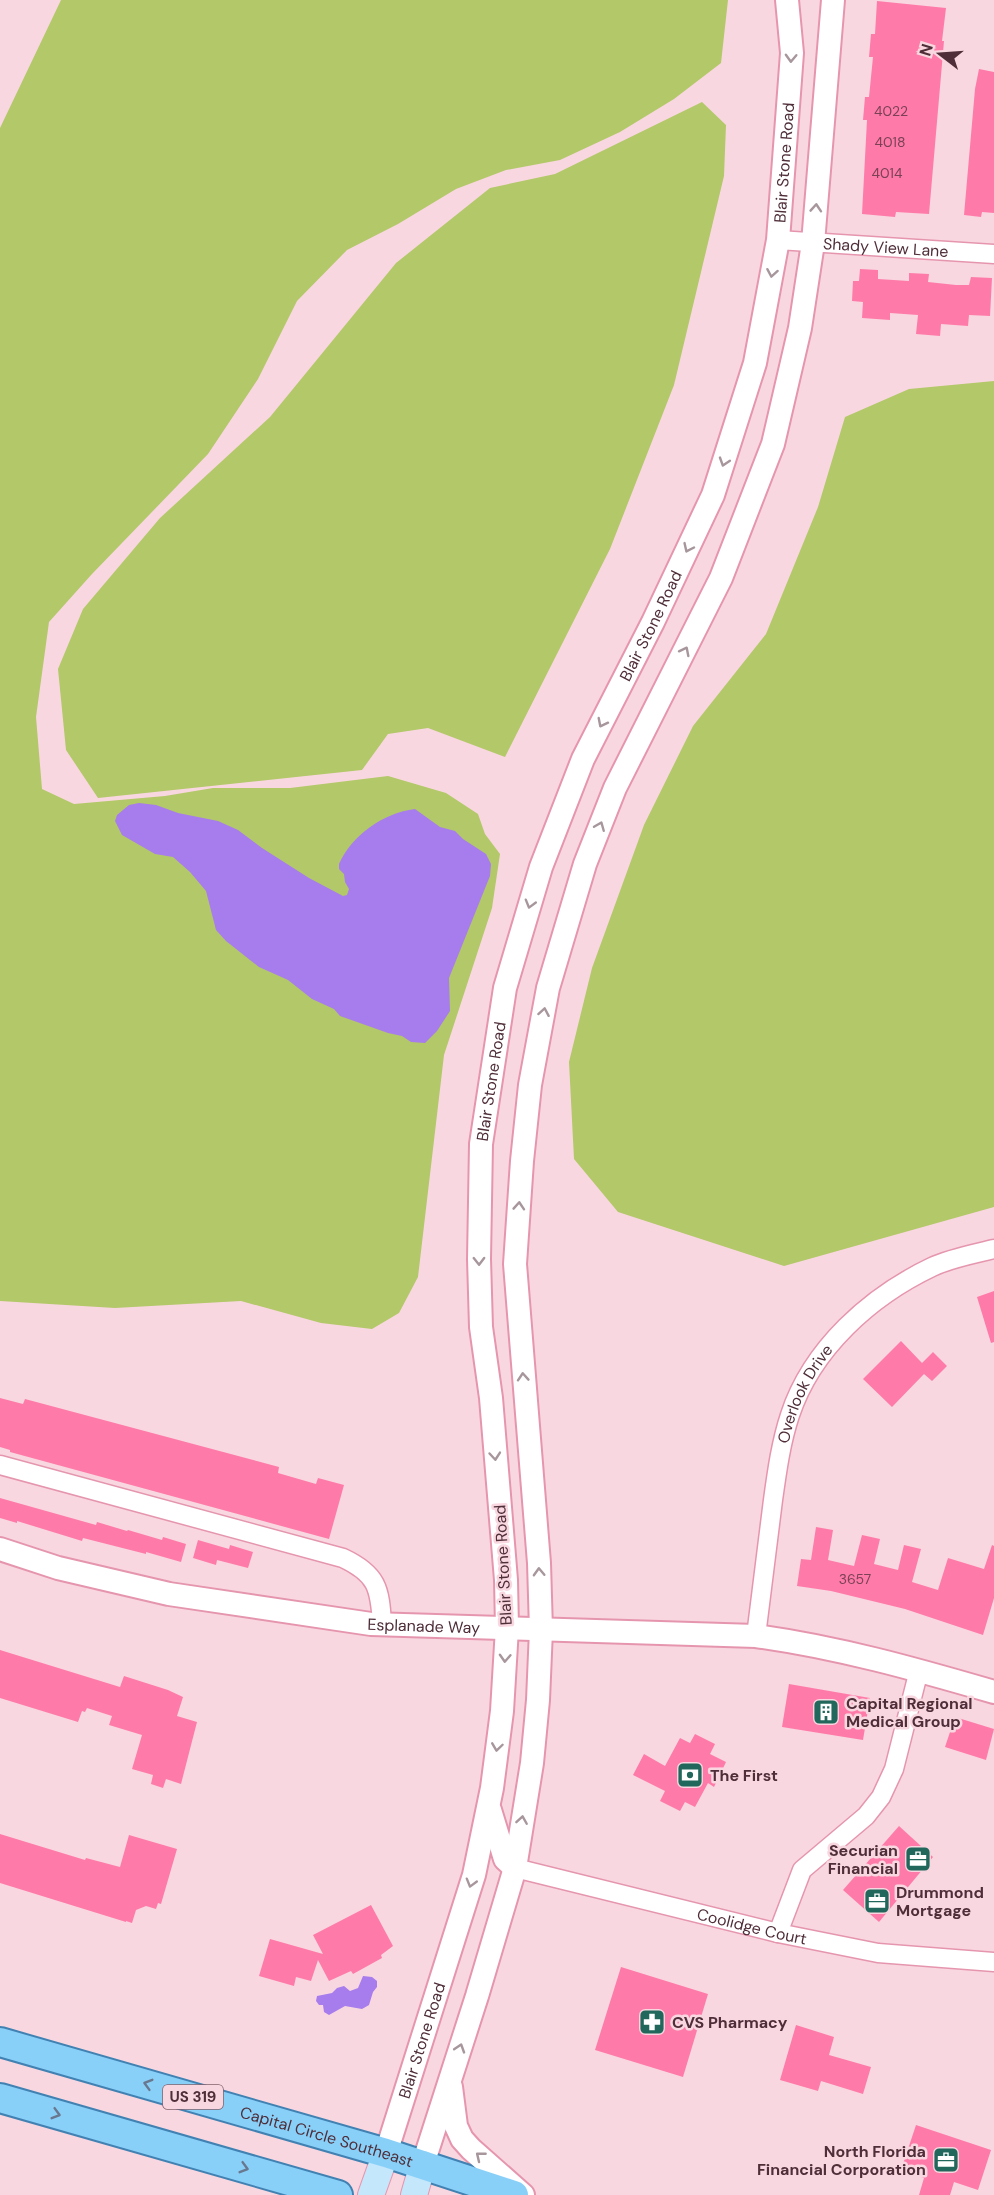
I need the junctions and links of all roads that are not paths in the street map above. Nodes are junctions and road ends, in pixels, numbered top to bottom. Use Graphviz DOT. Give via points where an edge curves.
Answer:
graph roads {
  1 [pos="787,0"];
  2 [pos="833,0"];
  3 [pos="778,240"];
  4 [pos="813,243"];
  5 [pos="994,254"];
  6 [pos="994,1250"];
  7 [pos="0,1466"];
  8 [pos="0,1548"];
  9 [pos="382,1624"];
  10 [pos="507,1628"];
  11 [pos="541,1630"];
  12 [pos="756,1636"];
  13 [pos="920,1670"];
  14 [pos="994,1692"];
  15 [pos="488,1806"];
  16 [pos="515,1868"];
  17 [pos="778,1933"];
  18 [pos="994,1962"];
  19 [pos="0,2042"];
  20 [pos="450,2077"];
  21 [pos="0,2098"];
  22 [pos="386,2152"];
  23 [pos="423,2164"];
  24 [pos="274,2177"];
  25 [pos="296,2195"];
  26 [pos="338,2195"];
  27 [pos="371,2195"];
  28 [pos="414,2195"];
  29 [pos="514,2195"];
  30 [pos="523,2195"];
  1 -- 3 [label="street, Blair Stone Road, one-way" via="792,53"];
  4 -- 2 [label="street, Blair Stone Road, one-way"];
  3 -- 4 [label="street, Shady View Lane"];
  3 -- 10 [label="street, Blair Stone Road, one-way" via="755,363 713,495 583,759 541,867 505,988 481,1144 479,1259 481,1327 491,1398"];
  4 -- 5 [label="street, Shady View Lane"];
  11 -- 4 [label="street, Blair Stone Road, one-way" via="515,1264 530,1085 548,988 585,864 615,788 721,578 773,444 800,328"];
  6 -- 12 [label="street, Overlook Drive" via="934,1266 892,1289 861,1312 837,1337 800,1390 781,1449"];
  7 -- 9 [label="street" via="343,1558 358,1565 375,1583"];
  8 -- 9 [label="street, Esplanade Way" via="58,1568 169,1594"];
  9 -- 10 [label="street, Esplanade Way"];
  10 -- 11 [label="street, Esplanade Way"];
  10 -- 15 [label="street, Blair Stone Road, one-way" via="502,1711"];
  11 -- 12 [label="street, Esplanade Way"];
  16 -- 11 [label="street, Blair Stone Road, one-way" via="532,1763"];
  12 -- 13 [label="street, Esplanade Way" via="832,1648"];
  13 -- 14 [label="street, Esplanade Way"];
  13 -- 17 [label="street" via="894,1769 881,1797 866,1816 802,1870"];
  15 -- 16 [label="street" via="504,1859"];
  15 -- 22 [label="street, Blair Stone Road, one-way" via="467,1899"];
  16 -- 17 [label="street, Coolidge Court"];
  20 -- 16 [label="street, Blair Stone Road, one-way"];
  17 -- 18 [label="street, Coolidge Court" via="878,1953"];
  22 -- 19 [label="main road, Capital Circle Southeast / US 319, one-way"];
  20 -- 23 [label="street, Blair Stone Road"];
  30 -- 20 [label="street, one-way" via="462,2139 456,2126"];
  21 -- 24 [label="main road, one-way"];
  22 -- 23 [label="main road, Capital Circle Southeast / US 319"];
  22 -- 27 [label="main road, Blair Stone Road"];
  23 -- 28 [label="main road, Blair Stone Road"];
  23 -- 29 [label="main road, Capital Circle Southeast / US 319"];
  24 -- 25 [label="main road"];
  24 -- 26 [label="main road"];
}
